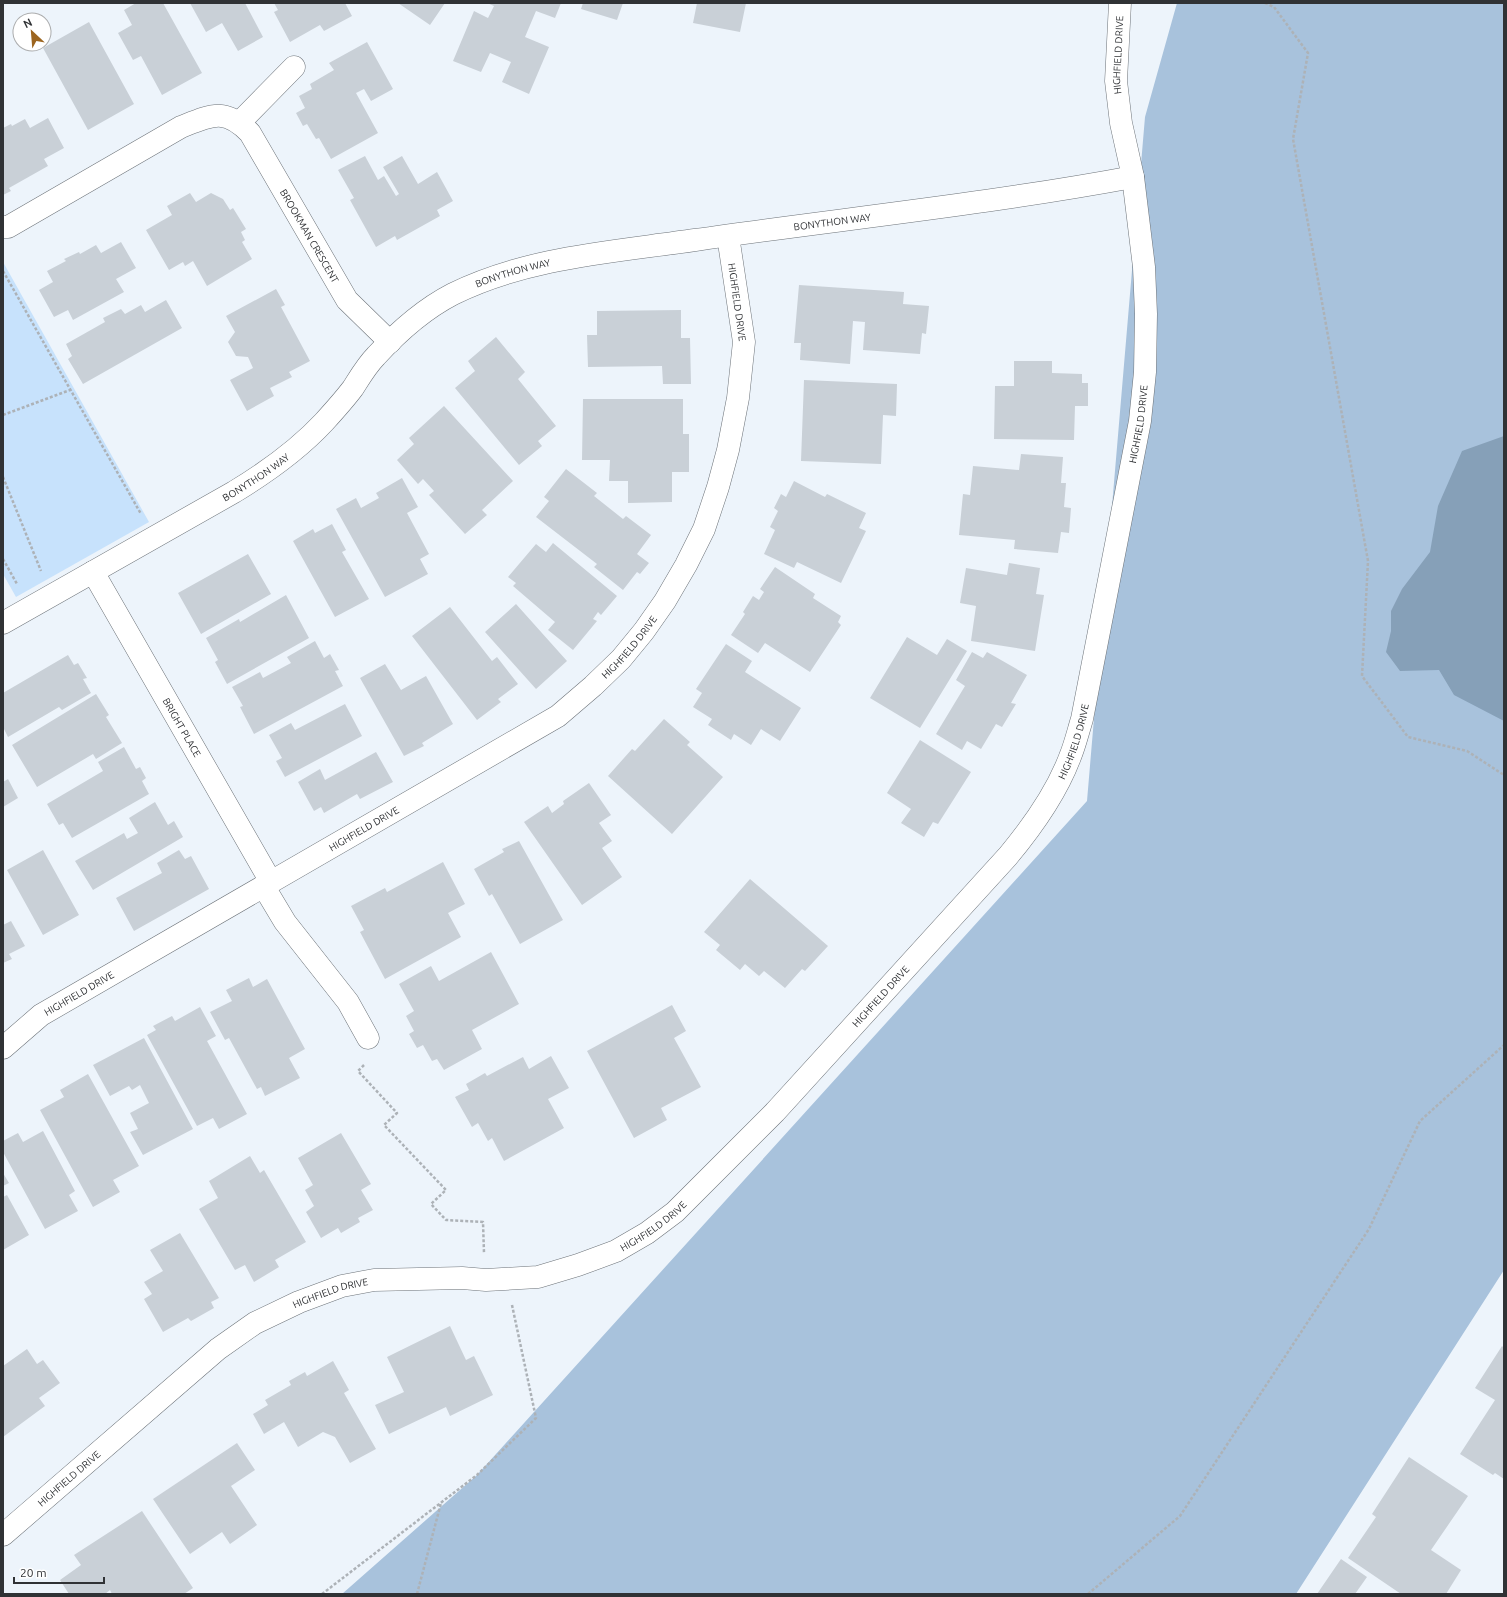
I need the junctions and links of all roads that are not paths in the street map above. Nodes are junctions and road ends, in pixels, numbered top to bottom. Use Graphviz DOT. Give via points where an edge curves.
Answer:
graph roads {
  1 [pos="1120,3"];
  2 [pos="294,67"];
  3 [pos="240,122"];
  4 [pos="1133,177"];
  5 [pos="3,227"];
  6 [pos="728,236"];
  7 [pos="390,342"];
  8 [pos="93,572"];
  9 [pos="3,623"];
  10 [pos="267,884"];
  11 [pos="368,1038"];
  12 [pos="3,1048"];
  13 [pos="3,1535"];
  1 -- 4 [label="street, HIGHFIELD DRIVE" via="1116,81 1121,123"];
  2 -- 3 [label="street"];
  3 -- 5 [label="street" via="224,115 206,117 181,127 8,227"];
  3 -- 7 [label="street, BROOKMAN CRESCENT" via="250,133 347,300"];
  4 -- 6 [label="street, BONYTHON WAY" via="1063,190"];
  4 -- 13 [label="street, HIGHFIELD DRIVE" via="1144,267 1146,314 1145,372 1140,421 1082,719 1070,757 1055,789 1032,827 1008,856 775,1112 675,1212 647,1233 616,1251 538,1277 506,1280 374,1280 342,1286 299,1302 255,1323 218,1349"];
  6 -- 7 [label="street, BONYTHON WAY" via="550,261 496,276 452,295 411,321"];
  6 -- 10 [label="street, HIGHFIELD DRIVE" via="744,342 738,398 718,487 704,529 665,601 621,659 558,716"];
  7 -- 8 [label="street, BONYTHON WAY" via="375,357 350,392 299,448 234,492"];
  8 -- 9 [label="street, BONYTHON WAY"];
  8 -- 10 [label="street, BRIGHT PLACE"];
  10 -- 11 [label="street" via="285,922 348,1002"];
  10 -- 12 [label="street, HIGHFIELD DRIVE" via="41,1015"];
}
